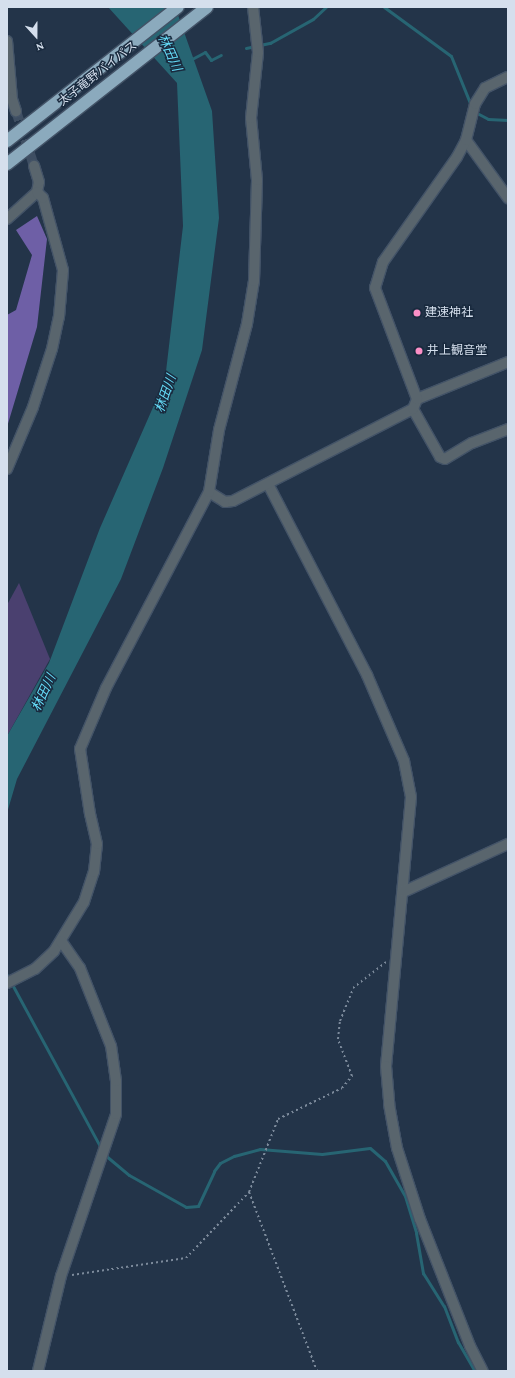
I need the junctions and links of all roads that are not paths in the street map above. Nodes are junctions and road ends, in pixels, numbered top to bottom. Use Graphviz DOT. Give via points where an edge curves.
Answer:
graph roads {
  1 [pos="178,7"];
  2 [pos="207,7"];
  3 [pos="256,8"];
  4 [pos="7,41"];
  5 [pos="508,77"];
  6 [pos="9,98"];
  7 [pos="16,111"];
  8 [pos="55,124"];
  9 [pos="466,140"];
  10 [pos="7,141"];
  11 [pos="7,164"];
  12 [pos="34,166"];
  13 [pos="7,172"];
  14 [pos="37,192"];
  15 [pos="508,198"];
  16 [pos="7,219"];
  17 [pos="508,362"];
  18 [pos="415,404"];
  19 [pos="508,429"];
  20 [pos="7,469"];
  21 [pos="268,484"];
  22 [pos="209,492"];
  23 [pos="508,844"];
  24 [pos="403,892"];
  25 [pos="61,941"];
  26 [pos="7,983"];
  27 [pos="38,1371"];
  28 [pos="483,1371"];
  1 -- 10 [label="highway, 太子竜野バイパス"];
  2 -- 8 [label="highway, 太子竜野バイパス"];
  3 -- 22 [label="street" via="258,52 251,118 257,180 254,281 247,324 220,430"];
  4 -- 6 [label="street"];
  5 -- 9 [label="street" via="485,88 475,104"];
  6 -- 7 [label="street"];
  8 -- 11 [label="highway, 太子竜野バイパス"];
  8 -- 13 [label="highway"];
  9 -- 15 [label="street"];
  9 -- 18 [label="street" via="457,157 383,262 374,288"];
  12 -- 14 [label="street" via="39,182"];
  14 -- 16 [label="street"];
  14 -- 20 [label="street" via="43,198 63,270 59,317 52,349 33,408"];
  17 -- 18 [label="street"];
  18 -- 19 [label="street" via="440,457 445,458 472,443"];
  18 -- 21 [label="street"];
  21 -- 22 [label="street" via="225,502"];
  21 -- 24 [label="street" via="367,675 404,761 411,797"];
  22 -- 25 [label="street" via="106,688 80,749 90,814 98,844 94,872 84,902"];
  23 -- 24 [label="street"];
  24 -- 28 [label="street" via="386,1066 397,1148 459,1318"];
  25 -- 26 [label="street" via="35,969"];
  25 -- 27 [label="street" via="80,968 98,1007 110,1046 116,1114 61,1276"];
}
